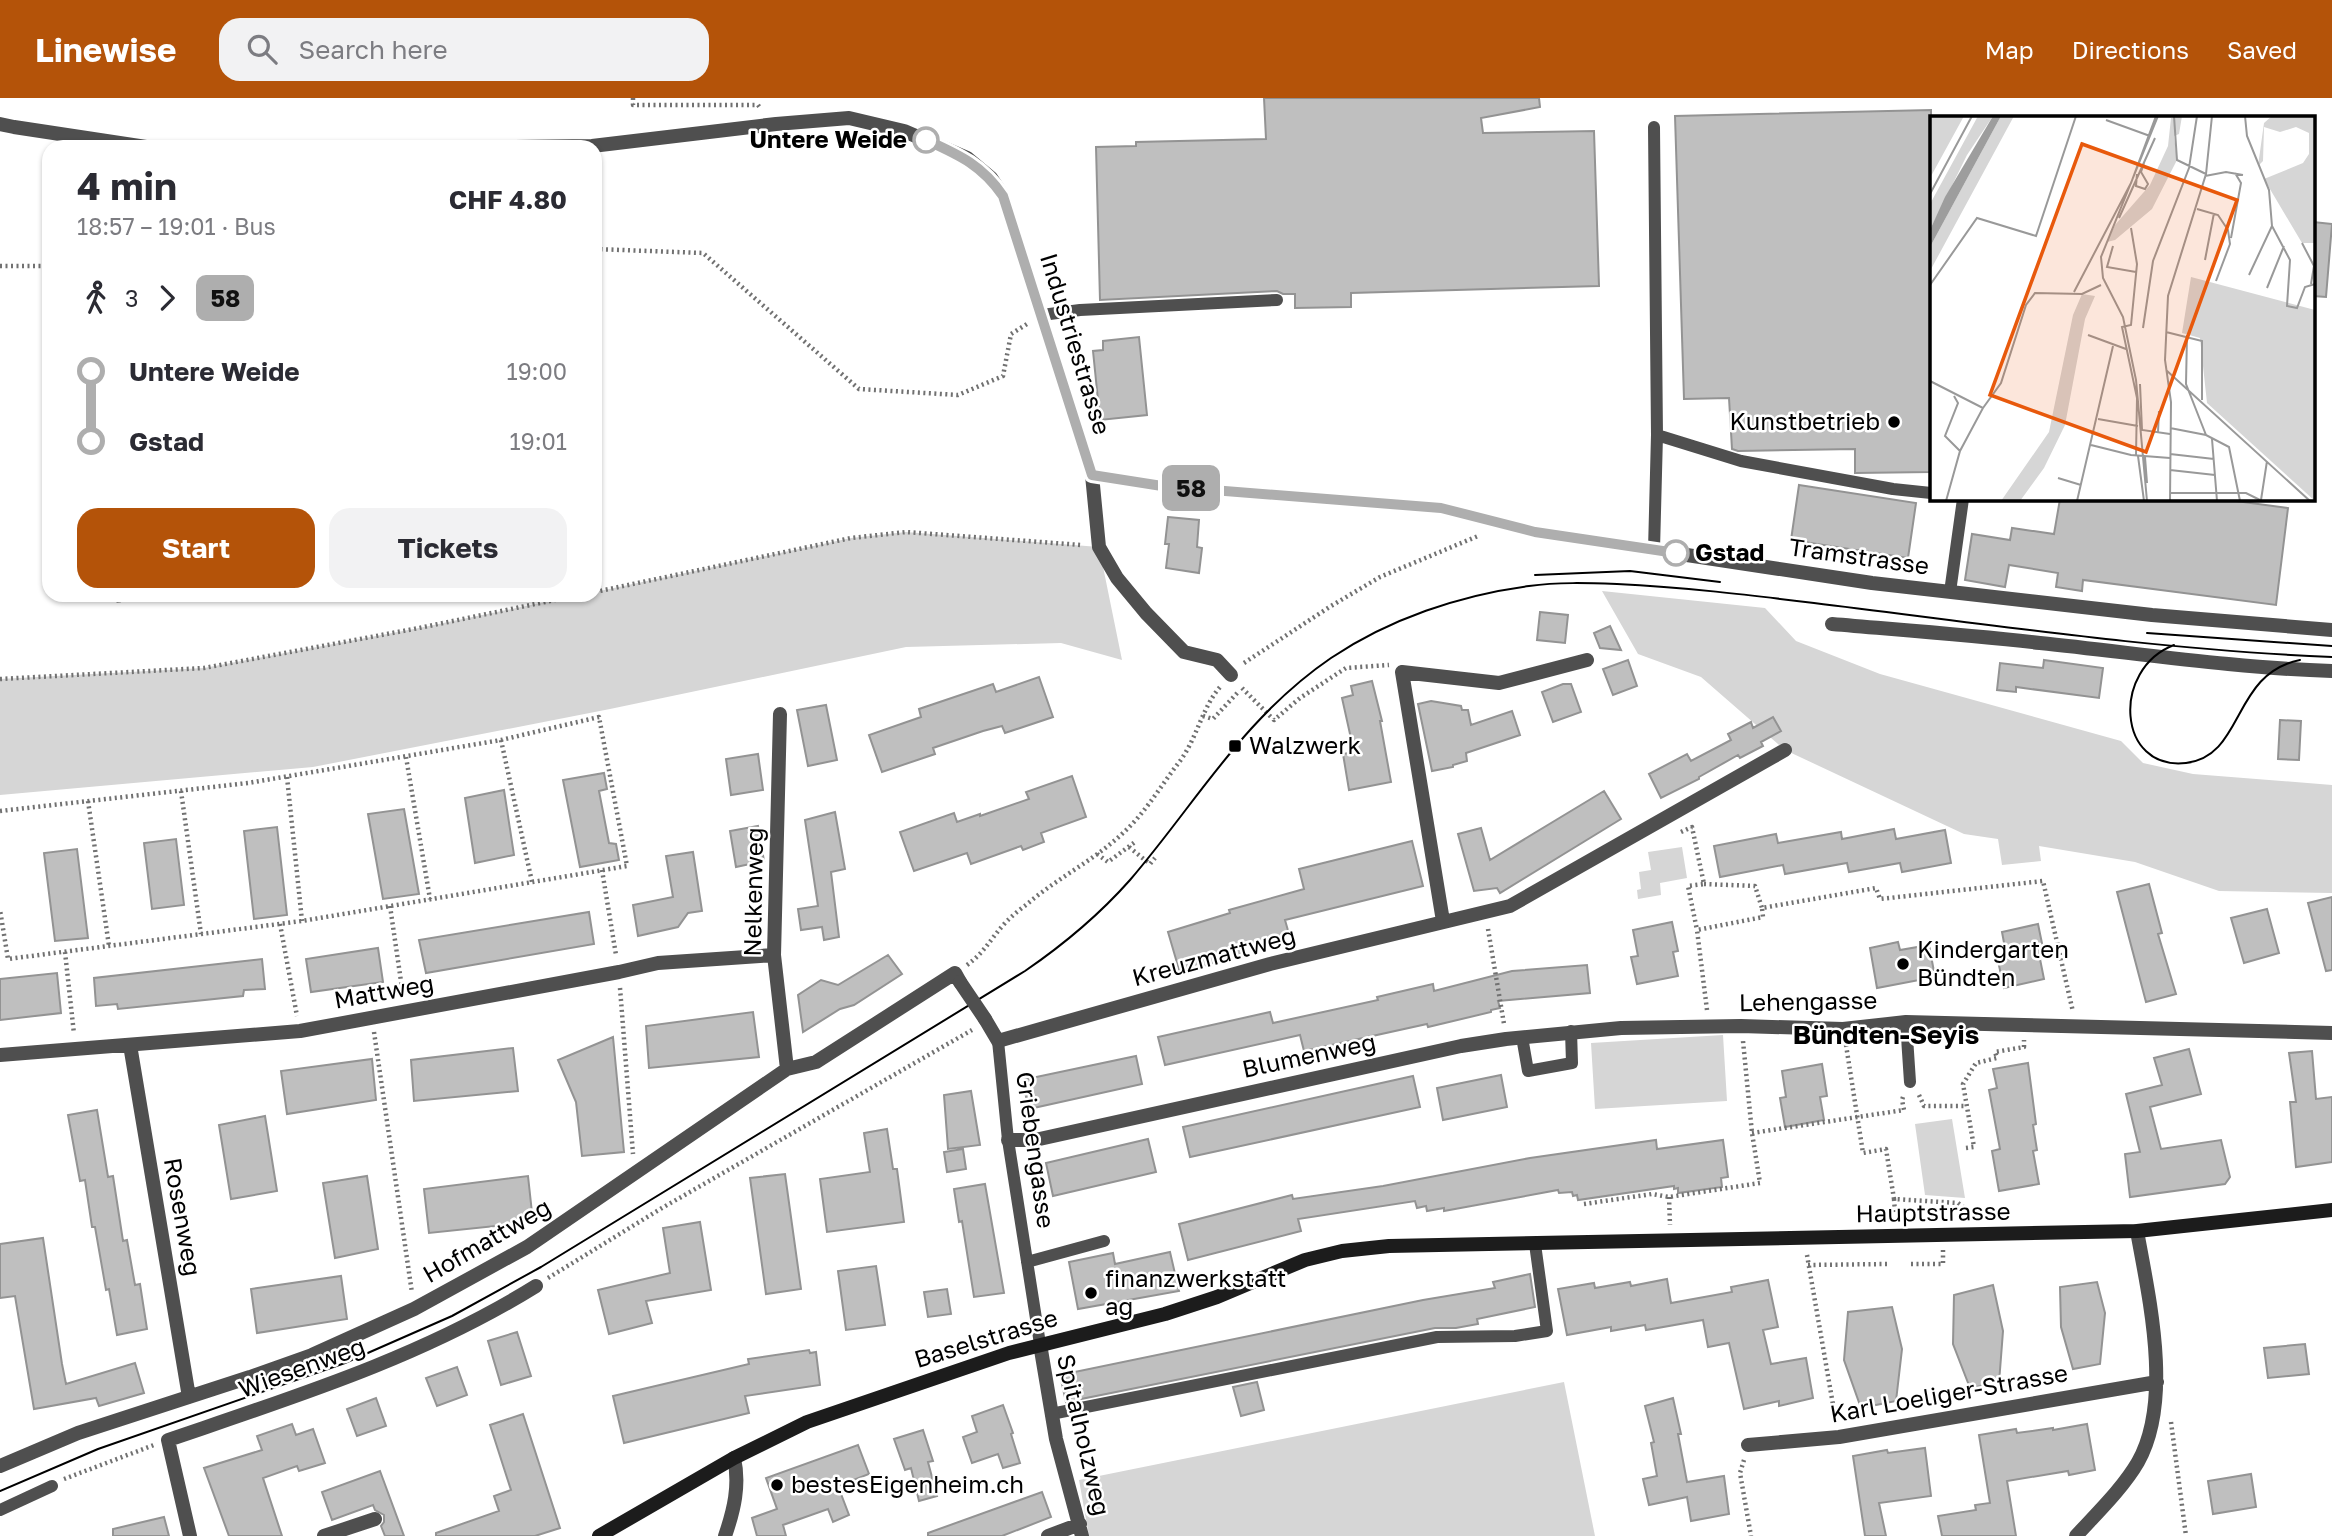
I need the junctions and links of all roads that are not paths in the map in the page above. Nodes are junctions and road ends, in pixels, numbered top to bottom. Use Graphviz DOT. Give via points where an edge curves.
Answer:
graph roads {
  1 [pos="0,124"];
  2 [pos="1654,127"];
  3 [pos="97,140"];
  4 [pos="602,145"];
  5 [pos="1277,300"];
  6 [pos="1042,315"];
  7 [pos="1657,435"];
  8 [pos="1092,475"];
  9 [pos="1930,493"];
  10 [pos="1963,500"];
  11 [pos="1654,550"];
  12 [pos="1951,592"];
  13 [pos="1832,624"];
  14 [pos="2332,630"];
  15 [pos="1587,660"];
  16 [pos="2332,671"];
  17 [pos="1231,675"];
  18 [pos="780,714"];
  19 [pos="1785,750"];
  20 [pos="1443,921"];
  21 [pos="774,955"];
  22 [pos="957,977"];
  23 [pos="1906,1022"];
  24 [pos="1621,1028"];
  25 [pos="1571,1031"];
  26 [pos="2332,1033"];
  27 [pos="1522,1037"];
  28 [pos="998,1041"];
  29 [pos="130,1045"];
  30 [pos="0,1055"];
  31 [pos="787,1069"];
  32 [pos="1910,1082"];
  33 [pos="1008,1140"];
  34 [pos="2332,1210"];
  35 [pos="2137,1231"];
  36 [pos="1104,1241"];
  37 [pos="1535,1244"];
  38 [pos="1027,1262"];
  39 [pos="536,1286"];
  40 [pos="1040,1344"];
  41 [pos="2157,1382"];
  42 [pos="189,1397"];
  43 [pos="1051,1414"];
  44 [pos="1748,1445"];
  45 [pos="734,1458"];
  46 [pos="0,1466"];
  47 [pos="52,1486"];
  48 [pos="0,1510"];
  49 [pos="375,1519"];
  50 [pos="2091,1519"];
  51 [pos="1081,1530"];
  52 [pos="190,1536"];
  53 [pos="324,1536"];
  54 [pos="598,1536"];
  55 [pos="725,1536"];
  56 [pos="1048,1536"];
  57 [pos="2076,1536"];
  58 [pos="2096,1536"];
  1 -- 3 [label="street"];
  2 -- 7 [label="lane"];
  4 -- 6 [label="street, Industriestrasse" via="849,118 904,131 967,159 991,178 1003,196"];
  5 -- 6 [label="lane"];
  6 -- 8 [label="street, Industriestrasse"];
  7 -- 9 [label="lane" via="1741,461"];
  7 -- 11 [label="lane"];
  8 -- 11 [label="street, Tramstrasse" via="1162,486 1441,508 1535,532"];
  8 -- 17 [label="street" via="1100,547 1117,578 1184,652 1217,660"];
  10 -- 12 [label="lane"];
  11 -- 12 [label="street, Tramstrasse"];
  12 -- 14 [label="street, Tramstrasse"];
  13 -- 16 [label="street"];
  15 -- 20 [label="street" via="1499,683 1402,672"];
  18 -- 21 [label="street, Nelkenweg"];
  19 -- 20 [label="street, Kreuzmattweg" via="1510,906"];
  20 -- 28 [label="street, Kreuzmattweg" via="1270,964"];
  21 -- 29 [label="street, Mattweg" via="658,963 300,1031"];
  21 -- 31 [label="street, Nelkenweg"];
  22 -- 28 [label="street, Griebengasse, bridge"];
  22 -- 31 [label="street, Hofmattweg" via="816,1062"];
  23 -- 24 [label="street, Lehengasse" via="1843,1029"];
  23 -- 26 [label="street, Lehengasse"];
  23 -- 32 [label="lane"];
  24 -- 25 [label="street, Blumenweg"];
  25 -- 27 [label="street, Blumenweg"];
  25 -- 27 [label="lane" via="1572,1063 1528,1071"];
  27 -- 33 [label="street, Blumenweg" via="1461,1046 1035,1140"];
  28 -- 33 [label="lane, Griebengasse"];
  29 -- 30 [label="street, Mattweg"];
  29 -- 42 [label="street, Rosenweg"];
  31 -- 42 [label="street, Hofmattweg" via="527,1247 414,1309 337,1345"];
  33 -- 38 [label="lane, Griebengasse"];
  34 -- 35 [label="main road, Hauptstrasse"];
  35 -- 37 [label="main road, Hauptstrasse"];
  35 -- 41 [label="street"];
  36 -- 38 [label="lane"];
  37 -- 40 [label="main road, Baselstrasse" via="1342,1251 1165,1314"];
  37 -- 43 [label="lane" via="1547,1331 1437,1337"];
  38 -- 40 [label="lane, Griebengasse"];
  39 -- 52 [label="street, Wiesenweg" via="410,1352 168,1440"];
  40 -- 43 [label="street, Spitalholzweg"];
  40 -- 45 [label="main road, Baselstrasse" via="807,1422"];
  41 -- 44 [label="street, Karl Loeliger-Strasse" via="1839,1437"];
  41 -- 50 [label="street" via="2152,1425 2138,1462"];
  42 -- 46 [label="street, Hofmattweg" via="78,1433"];
  43 -- 51 [label="street, Spitalholzweg"];
  45 -- 54 [label="main road, Baselstrasse"];
  45 -- 55 [label="street" via="735,1502"];
  47 -- 48 [label="lane"];
  49 -- 53 [label="street"];
  50 -- 57 [label="street"];
  50 -- 58 [label="street"];
  51 -- 56 [label="street"];
}
